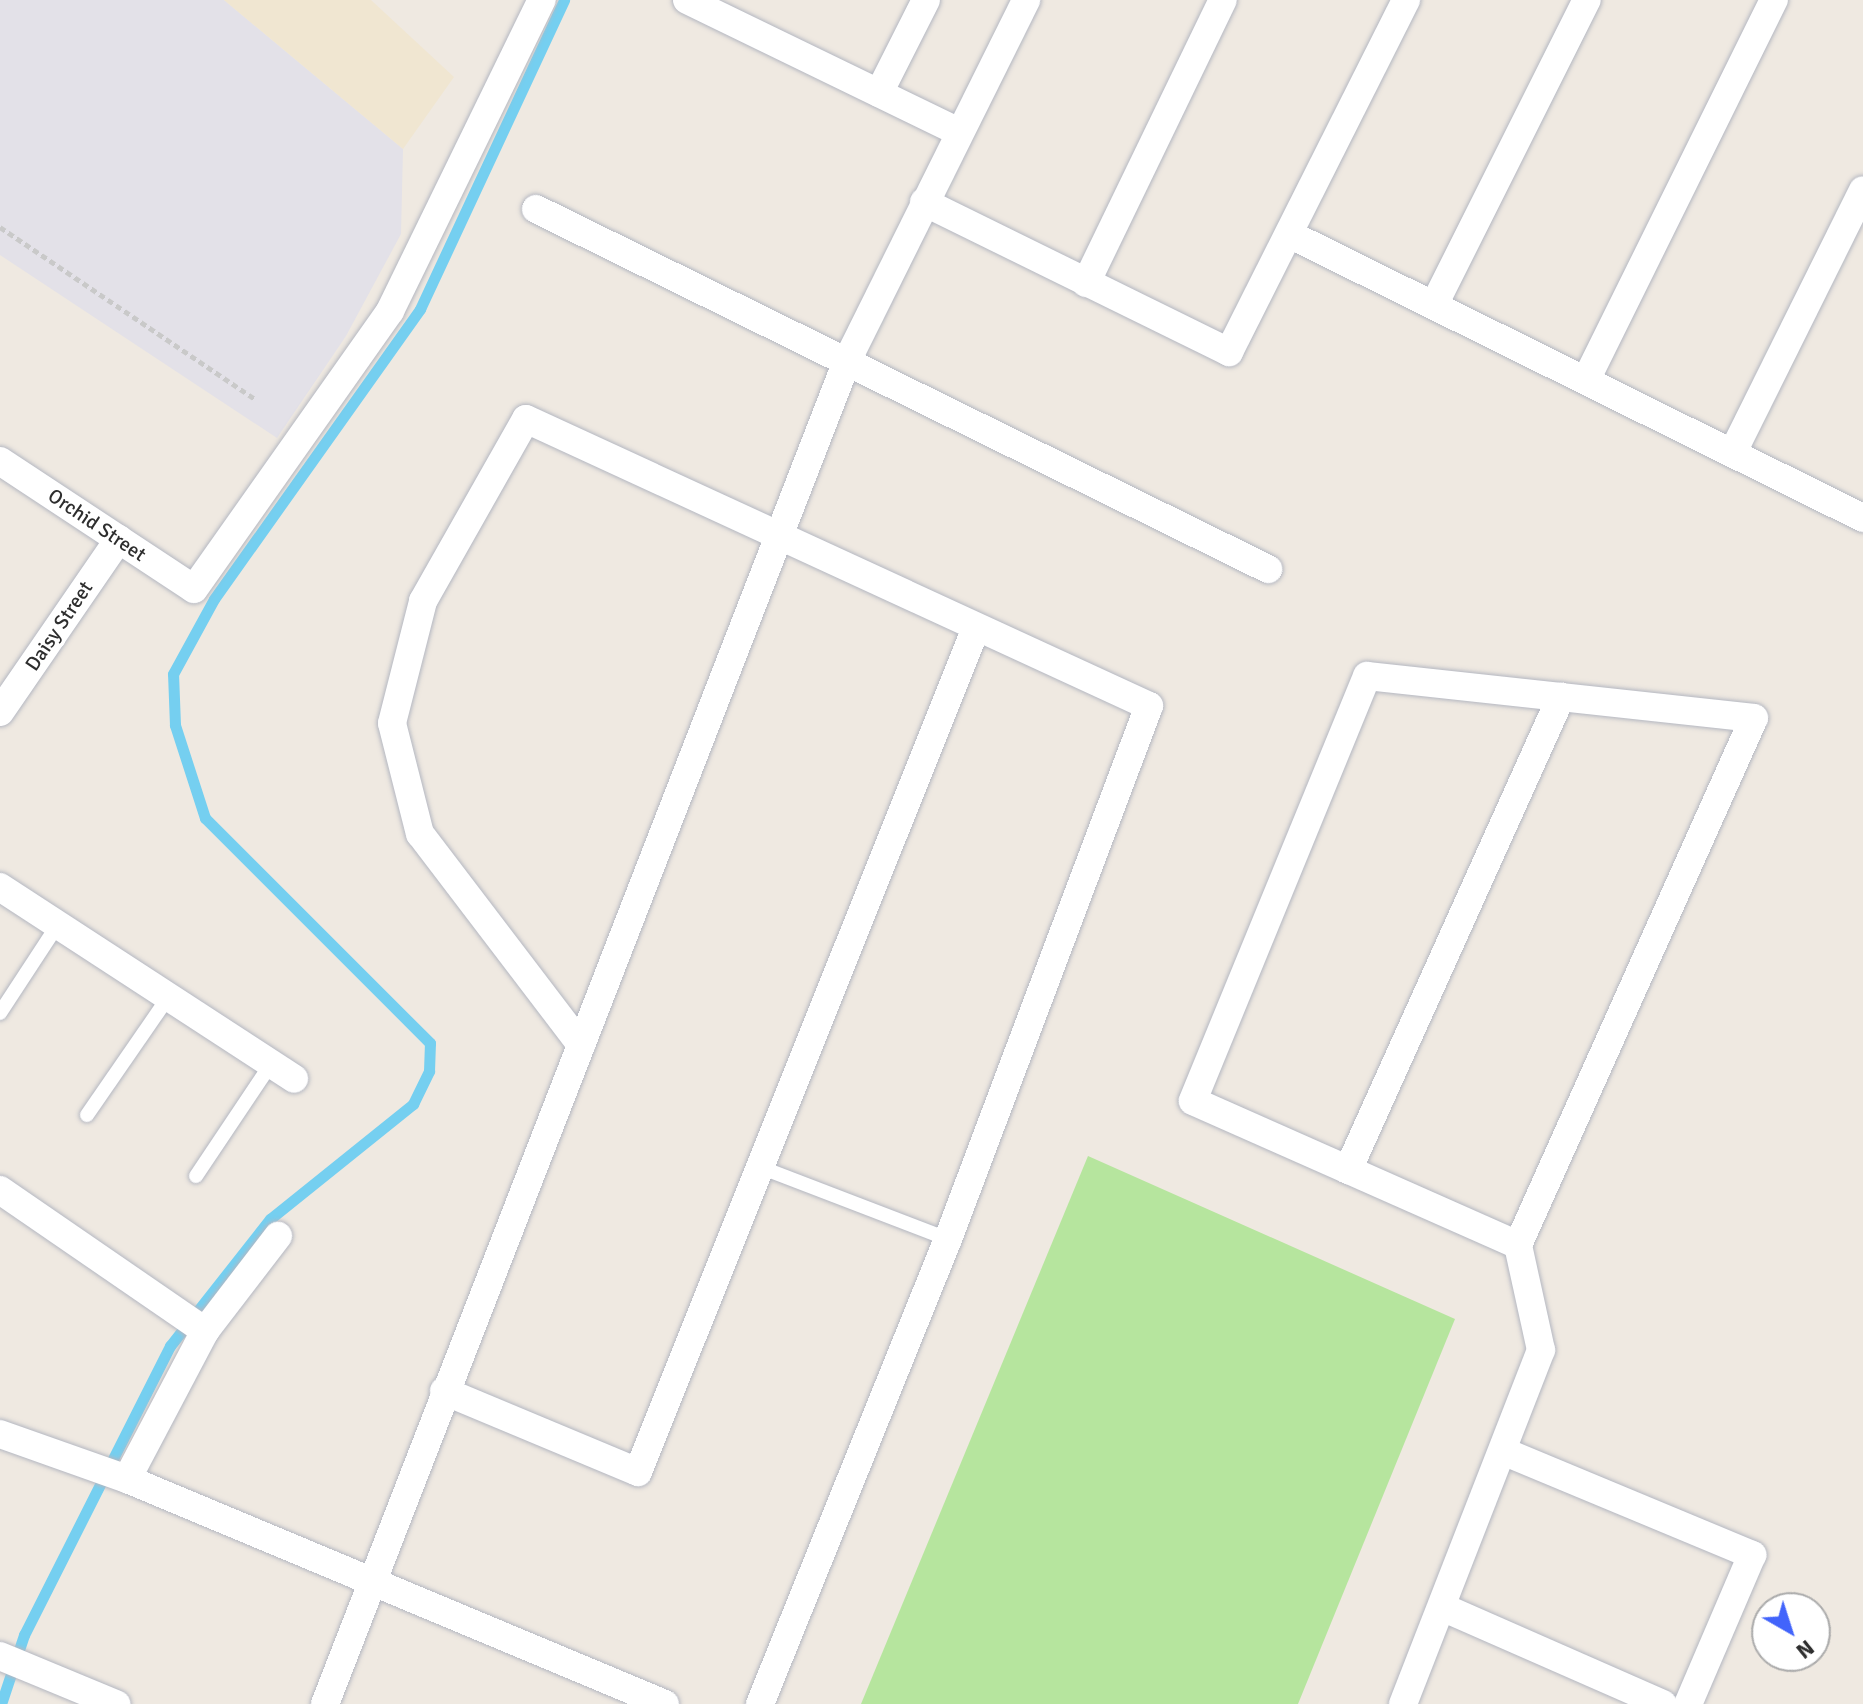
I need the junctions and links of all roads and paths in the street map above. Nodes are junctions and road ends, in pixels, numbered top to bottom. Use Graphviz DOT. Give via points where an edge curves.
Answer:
graph roads {
  1 [pos="542,0"];
  2 [pos="687,0"];
  3 [pos="926,0"];
  4 [pos="1026,0"];
  5 [pos="1223,0"];
  6 [pos="1406,0"];
  7 [pos="1587,0"];
  8 [pos="1774,0"];
  9 [pos="879,93"];
  10 [pos="959,132"];
  11 [pos="1863,190"];
  12 [pos="924,202"];
  13 [pos="536,209"];
  14 [pos="0,227"];
  15 [pos="1291,235"];
  16 [pos="1086,283"];
  17 [pos="1434,305"];
  18 [pos="847,361"];
  19 [pos="1586,380"];
  20 [pos="255,399"];
  21 [pos="1733,452"];
  22 [pos="0,461"];
  23 [pos="1863,518"];
  24 [pos="781,537"];
  25 [pos="119,539"];
  26 [pos="1268,569"];
  27 [pos="976,628"];
  28 [pos="1561,697"];
  29 [pos="3,703"];
  30 [pos="0,887"];
  31 [pos="57,926"];
  32 [pos="167,999"];
  33 [pos="0,1013"];
  34 [pos="581,1045"];
  35 [pos="282,1071"];
  36 [pos="87,1115"];
  37 [pos="760,1167"];
  38 [pos="1348,1170"];
  39 [pos="196,1176"];
  40 [pos="0,1190"];
  41 [pos="278,1236"];
  42 [pos="948,1239"];
  43 [pos="1518,1245"];
  44 [pos="205,1331"];
  45 [pos="444,1391"];
  46 [pos="0,1434"];
  47 [pos="1505,1452"];
  48 [pos="127,1479"];
  49 [pos="372,1586"];
  50 [pos="1442,1607"];
  51 [pos="0,1656"];
  52 [pos="116,1704"];
  53 [pos="325,1704"];
  54 [pos="665,1704"];
  55 [pos="760,1704"];
  56 [pos="1403,1704"];
  57 [pos="1663,1704"];
  58 [pos="1688,1704"];
  1 -- 25 [label="street, Orchid Street" via="390,311 194,589"];
  2 -- 9 [label="street"];
  3 -- 9 [label="street"];
  4 -- 10 [label="street"];
  5 -- 16 [label="street"];
  6 -- 15 [label="street"];
  7 -- 17 [label="street"];
  8 -- 19 [label="street"];
  9 -- 10 [label="street"];
  10 -- 12 [label="street"];
  11 -- 21 [label="street"];
  12 -- 16 [label="street"];
  12 -- 18 [label="street"];
  13 -- 18 [label="street"];
  14 -- 20 [label="path"];
  15 -- 16 [label="street" via="1229,352"];
  15 -- 17 [label="street"];
  17 -- 19 [label="street"];
  18 -- 24 [label="street"];
  18 -- 26 [label="street"];
  19 -- 21 [label="street"];
  21 -- 23 [label="street"];
  22 -- 25 [label="street, Orchid Street"];
  24 -- 27 [label="street"];
  24 -- 34 [label="street"];
  24 -- 34 [label="street" via="526,419 423,601 392,723 420,834"];
  25 -- 29 [label="street, Daisy Street"];
  27 -- 37 [label="street"];
  27 -- 42 [label="street" via="1149,706"];
  28 -- 38 [label="street"];
  28 -- 38 [label="street" via="1367,676 1193,1101"];
  28 -- 43 [label="street" via="1754,718"];
  30 -- 31 [label="street"];
  31 -- 32 [label="street"];
  31 -- 33 [label="lane"];
  32 -- 35 [label="street"];
  32 -- 36 [label="lane"];
  34 -- 45 [label="street"];
  35 -- 39 [label="lane"];
  37 -- 42 [label="lane"];
  37 -- 45 [label="street" via="638,1472"];
  38 -- 43 [label="street"];
  40 -- 44 [label="street"];
  41 -- 44 [label="street"];
  42 -- 55 [label="street"];
  43 -- 47 [label="street" via="1541,1350"];
  44 -- 48 [label="street"];
  45 -- 49 [label="street"];
  46 -- 48 [label="street"];
  47 -- 50 [label="street"];
  47 -- 58 [label="street" via="1752,1555"];
  48 -- 49 [label="street"];
  49 -- 53 [label="street"];
  49 -- 54 [label="street"];
  50 -- 56 [label="street"];
  50 -- 57 [label="street"];
  51 -- 52 [label="street"];
}
